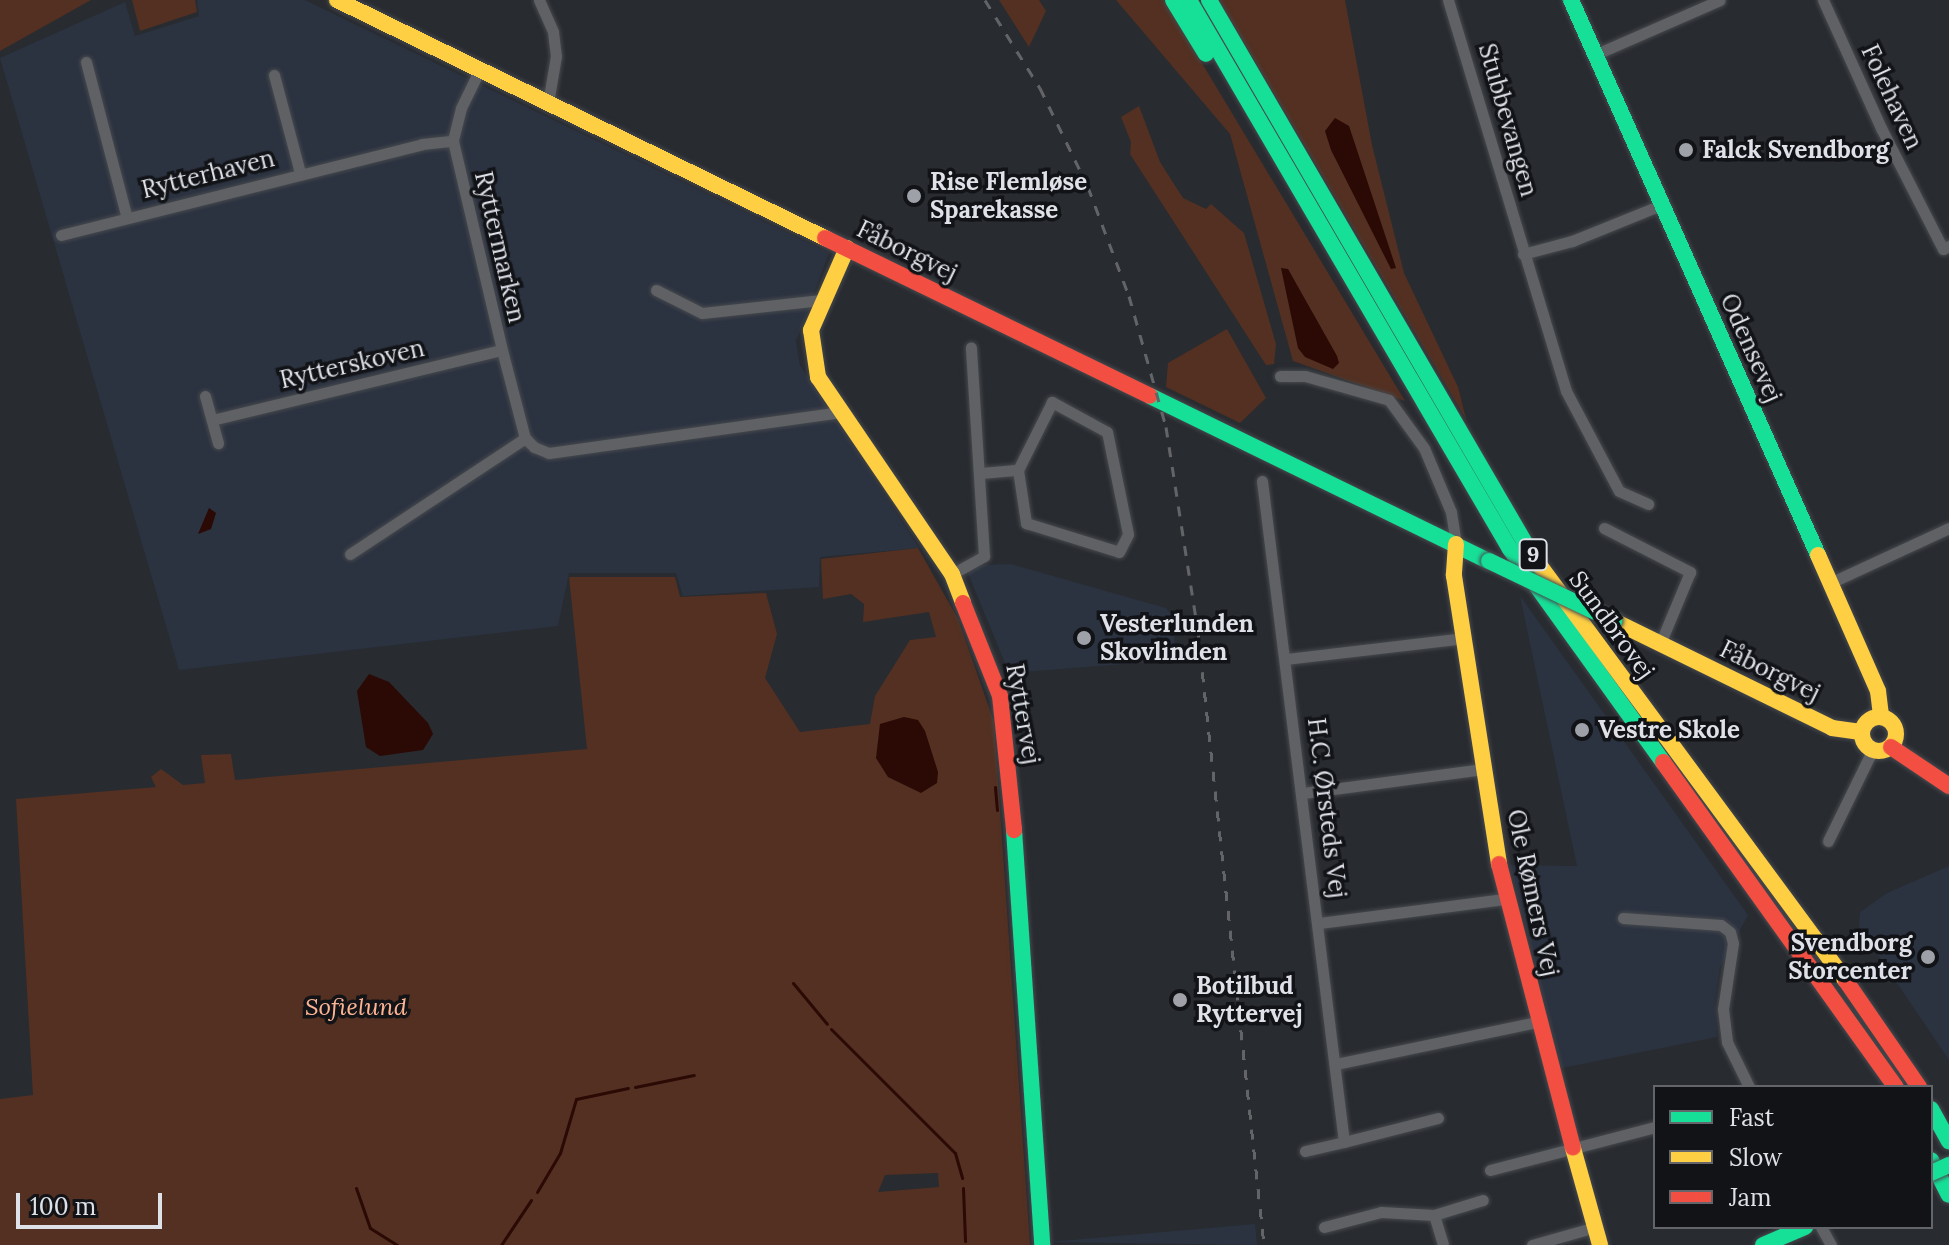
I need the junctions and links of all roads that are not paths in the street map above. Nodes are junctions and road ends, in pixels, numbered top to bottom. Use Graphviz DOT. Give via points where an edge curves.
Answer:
graph roads {
  1 [pos="337,0"];
  2 [pos="539,0"];
  3 [pos="1173,0"];
  4 [pos="1189,0"];
  5 [pos="1209,0"];
  6 [pos="1448,0"];
  7 [pos="1571,0"];
  8 [pos="1720,0"];
  9 [pos="1823,0"];
  10 [pos="1594,55"];
  11 [pos="86,62"];
  12 [pos="480,69"];
  13 [pos="274,75"];
  14 [pos="548,103"];
  15 [pos="453,141"];
  16 [pos="300,173"];
  17 [pos="1661,205"];
  18 [pos="127,218"];
  19 [pos="61,235"];
  20 [pos="1949,246"];
  21 [pos="847,248"];
  22 [pos="1523,254"];
  23 [pos="1346,276"];
  24 [pos="656,290"];
  25 [pos="821,300"];
  26 [pos="971,347"];
  27 [pos="502,350"];
  28 [pos="1280,376"];
  29 [pos="205,396"];
  30 [pos="839,412"];
  31 [pos="212,420"];
  32 [pos="525,438"];
  33 [pos="218,443"];
  34 [pos="1018,470"];
  35 [pos="981,473"];
  36 [pos="1262,481"];
  37 [pos="1648,504"];
  38 [pos="1604,528"];
  39 [pos="1949,528"];
  40 [pos="1456,544"];
  41 [pos="350,554"];
  42 [pos="952,574"];
  43 [pos="1830,583"];
  44 [pos="1464,638"];
  45 [pos="1660,644"];
  46 [pos="1286,659"];
  47 [pos="1881,717"];
  48 [pos="1861,732"];
  49 [pos="1891,747"];
  50 [pos="1872,751"];
  51 [pos="1483,769"];
  52 [pos="1949,786"];
  53 [pos="1303,793"];
  54 [pos="1828,841"];
  55 [pos="1504,899"];
  56 [pos="1623,918"];
  57 [pos="1319,923"];
  58 [pos="1537,1022"];
  59 [pos="1336,1064"];
  60 [pos="1917,1083"];
  61 [pos="1748,1085"];
  62 [pos="1895,1085"];
  63 [pos="1933,1103"];
  64 [pos="1933,1113"];
  65 [pos="1438,1118"];
  66 [pos="1949,1126"];
  67 [pos="1653,1128"];
  68 [pos="1949,1141"];
  69 [pos="1344,1142"];
  70 [pos="1933,1148"];
  71 [pos="1573,1149"];
  72 [pos="1305,1151"];
  73 [pos="1933,1164"];
  74 [pos="1490,1170"];
  75 [pos="1949,1177"];
  76 [pos="1949,1195"];
  77 [pos="1483,1200"];
  78 [pos="1434,1215"];
  79 [pos="1324,1227"];
  80 [pos="1595,1227"];
  81 [pos="1800,1229"];
  82 [pos="1042,1245"];
  83 [pos="1443,1245"];
  84 [pos="1532,1245"];
  85 [pos="1600,1245"];
  86 [pos="1763,1245"];
  1 -- 12 [label="street, Fåborgvej"];
  2 -- 14 [label="street" via="553,32 556,56"];
  3 -- 23 [label="street"];
  4 -- 23 [label="street, Sundbrovej / 9"];
  5 -- 60 [label="street, Sundbrovej / 9" via="1499,504 1562,601"];
  6 -- 22 [label="street, Stubbevangen"];
  7 -- 10 [label="street, Odensevej"];
  8 -- 10 [label="street"];
  9 -- 20 [label="street, Folehaven" via="1894,155 1943,249"];
  10 -- 17 [label="street, Odensevej"];
  11 -- 18 [label="street, Rytterhaven"];
  12 -- 14 [label="street, Fåborgvej"];
  12 -- 15 [label="street, Ryttermarken" via="461,108"];
  13 -- 16 [label="street, Rytterhaven"];
  14 -- 21 [label="street, Fåborgvej"];
  15 -- 16 [label="street, Rytterhaven"];
  15 -- 27 [label="street, Ryttermarken"];
  16 -- 18 [label="street, Rytterhaven"];
  17 -- 22 [label="street" via="1572,241"];
  17 -- 43 [label="street, Odensevej"];
  18 -- 19 [label="street, Rytterhaven"];
  21 -- 25 [label="street, Ryttervej"];
  21 -- 40 [label="street, Fåborgvej"];
  22 -- 37 [label="street, Stubbevangen" via="1566,391 1619,491"];
  23 -- 62 [label="street, Sundbrovej / 9" via="1541,596"];
  24 -- 25 [label="street" via="702,313"];
  25 -- 30 [label="street, Ryttervej" via="811,351 818,377"];
  26 -- 35 [label="street"];
  27 -- 31 [label="street, Rytterskoven"];
  27 -- 32 [label="street, Ryttermarken"];
  28 -- 40 [label="street" via="1319,379 1389,400 1424,448 1453,519"];
  29 -- 31 [label="street"];
  30 -- 32 [label="street" via="549,453"];
  30 -- 42 [label="street, Ryttervej"];
  31 -- 33 [label="street"];
  32 -- 41 [label="street"];
  34 -- 34 [label="street" via="1026,523 1119,552 1128,534 1107,432 1052,402"];
  34 -- 35 [label="street"];
  35 -- 42 [label="street" via="984,556"];
  36 -- 46 [label="street, H.C. Ørsteds Vej"];
  38 -- 45 [label="street" via="1690,572"];
  39 -- 43 [label="street"];
  40 -- 44 [label="street, Ole Rømers Vej" via="1453,567"];
  40 -- 45 [label="street, Fåborgvej, bridge"];
  42 -- 82 [label="street, Ryttervej" via="988,656 1009,751"];
  43 -- 47 [label="street, Odensevej" via="1878,691"];
  44 -- 46 [label="street"];
  44 -- 51 [label="street, Ole Rømers Vej"];
  45 -- 48 [label="street, Fåborgvej" via="1832,728"];
  46 -- 53 [label="street, H.C. Ørsteds Vej"];
  47 -- 48 [label="street" via="1870,719"];
  47 -- 49 [label="street" via="1896,732"];
  48 -- 50 [label="street"];
  49 -- 50 [label="street"];
  49 -- 52 [label="street"];
  50 -- 54 [label="street"];
  51 -- 53 [label="street"];
  51 -- 55 [label="street, Ole Rømers Vej"];
  53 -- 57 [label="street, H.C. Ørsteds Vej"];
  55 -- 57 [label="street"];
  55 -- 58 [label="street, Ole Rømers Vej"];
  56 -- 61 [label="street" via="1721,925 1730,932 1723,1009 1727,1042"];
  57 -- 59 [label="street, H.C. Ørsteds Vej"];
  58 -- 59 [label="street"];
  58 -- 71 [label="street, Ole Rømers Vej"];
  59 -- 69 [label="street, H.C. Ørsteds Vej"];
  63 -- 66 [label="street"];
  64 -- 68 [label="street"];
  65 -- 69 [label="street"];
  67 -- 71 [label="street"];
  69 -- 72 [label="street"];
  70 -- 75 [label="street"];
  71 -- 74 [label="street"];
  71 -- 80 [label="street, Ole Rømers Vej"];
  73 -- 76 [label="street"];
  77 -- 78 [label="street"];
  78 -- 79 [label="street" via="1381,1212"];
  78 -- 83 [label="street"];
  80 -- 84 [label="street"];
  80 -- 85 [label="street, Ole Rømers Vej"];
  81 -- 86 [label="street"];
}
